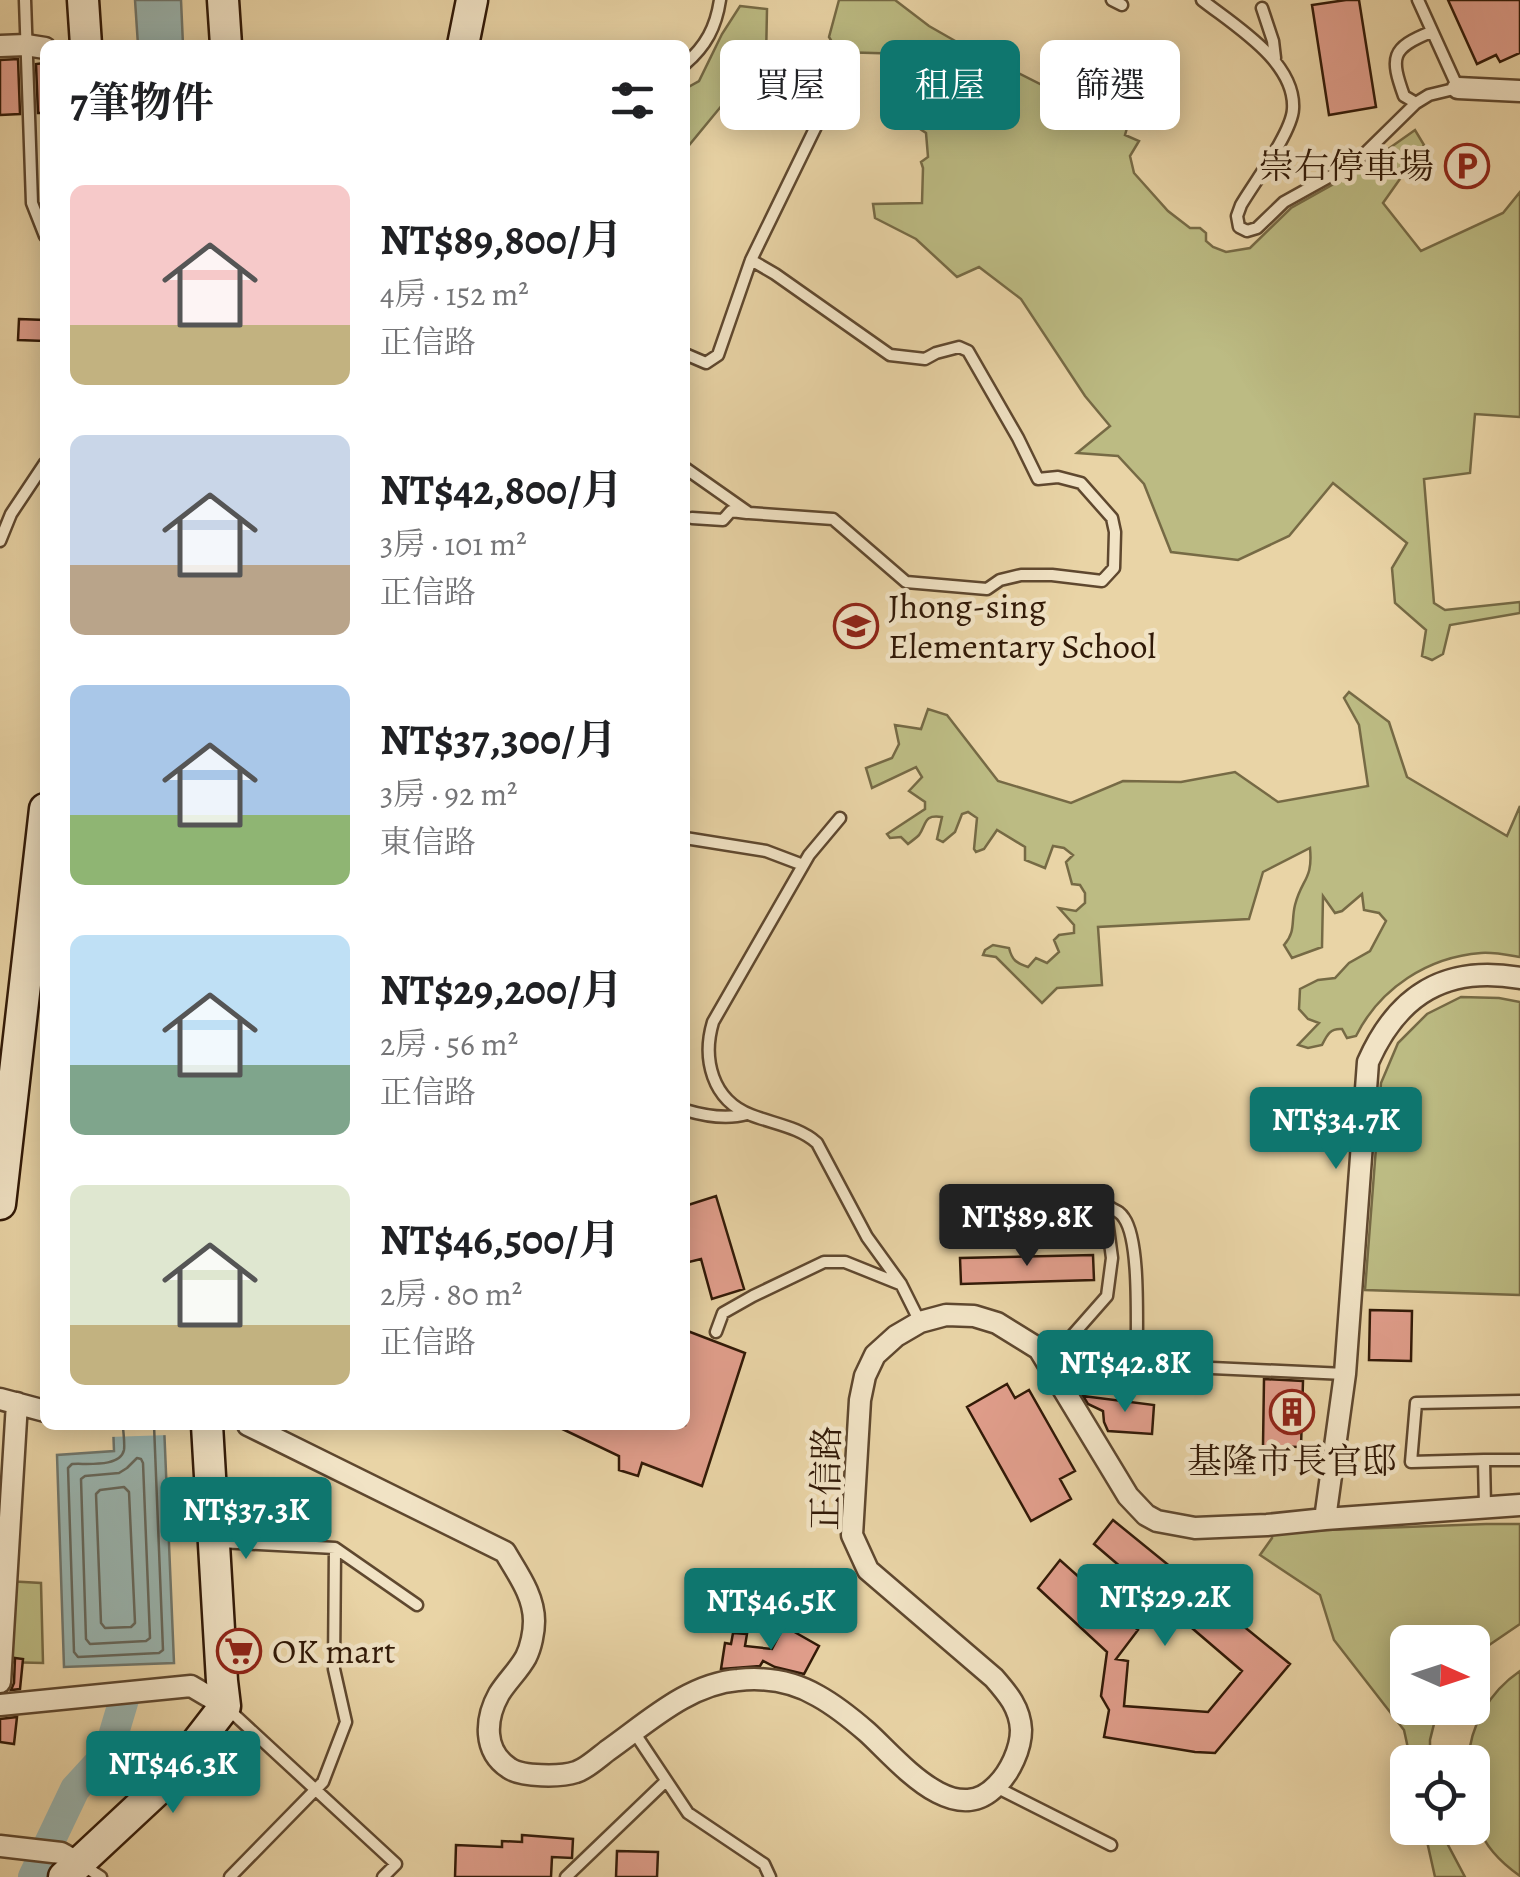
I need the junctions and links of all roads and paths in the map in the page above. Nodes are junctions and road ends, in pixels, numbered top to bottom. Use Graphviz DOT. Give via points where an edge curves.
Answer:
graph roads {
  1 [pos="25,0"];
  2 [pos="83,0"];
  3 [pos="99,0"];
  4 [pos="223,0"];
  5 [pos="472,0"];
  6 [pos="720,0"];
  7 [pos="1202,0"];
  8 [pos="1211,0"];
  9 [pos="1418,0"];
  10 [pos="1262,8"];
  11 [pos="1230,22"];
  12 [pos="1432,32"];
  13 [pos="86,40"];
  14 [pos="100,40"];
  15 [pos="226,40"];
  16 [pos="464,40"];
  17 [pos="0,46"];
  18 [pos="35,46"];
  19 [pos="1275,59"];
  20 [pos="690,60"];
  21 [pos="1458,88"];
  22 [pos="1520,91"];
  23 [pos="1416,103"];
  24 [pos="814,130"];
  25 [pos="40,223"];
  26 [pos="751,260"];
  27 [pos="690,356"];
  28 [pos="40,470"];
  29 [pos="690,472"];
  30 [pos="749,514"];
  31 [pos="692,518"];
  32 [pos="0,540"];
  33 [pos="840,818"];
  34 [pos="690,839"];
  35 [pos="40,844"];
  36 [pos="803,865"];
  37 [pos="1520,978"];
  38 [pos="10,1035"];
  39 [pos="690,1111"];
  40 [pos="746,1114"];
  41 [pos="0,1204"];
  42 [pos="901,1284"];
  43 [pos="920,1322"];
  44 [pos="716,1332"];
  45 [pos="1063,1346"];
  46 [pos="1039,1349"];
  47 [pos="1137,1361"];
  48 [pos="1345,1374"];
  49 [pos="9,1401"];
  50 [pos="1520,1401"];
  51 [pos="40,1410"];
  52 [pos="207,1430"];
  53 [pos="258,1430"];
  54 [pos="1484,1460"];
  55 [pos="1520,1460"];
  56 [pos="1520,1505"];
  57 [pos="1485,1507"];
  58 [pos="1325,1519"];
  59 [pos="215,1542"];
  60 [pos="336,1548"];
  61 [pos="417,1605"];
  62 [pos="0,1682"];
  63 [pos="0,1705"];
  64 [pos="225,1706"];
  65 [pos="634,1732"];
  66 [pos="666,1781"];
  67 [pos="996,1786"];
  68 [pos="317,1790"];
  69 [pos="1111,1845"];
  70 [pos="0,1846"];
  71 [pos="76,1868"];
  72 [pos="230,1877"];
  73 [pos="383,1877"];
  74 [pos="566,1877"];
  75 [pos="770,1877"];
  1 -- 18 [label="lane"];
  2 -- 13 [label="main road"];
  3 -- 14 [label="main road"];
  4 -- 15 [label="main road"];
  5 -- 16 [label="main road"];
  6 -- 20 [label="lane" via="717,22"];
  7 -- 11 [label="lane"];
  8 -- 11 [label="lane"];
  9 -- 12 [label="lane"];
  10 -- 19 [label="lane"];
  11 -- 19 [label="lane"];
  12 -- 21 [label="lane"];
  12 -- 23 [label="lane" via="1397,53 1394,70 1404,96"];
  17 -- 18 [label="street"];
  18 -- 25 [label="lane" via="32,203"];
  19 -- 23 [label="lane" via="1294,108 1241,204 1238,228 1247,231 1356,162"];
  21 -- 22 [label="street"];
  21 -- 23 [label="lane"];
  24 -- 26 [label="lane"];
  26 -- 27 [label="lane" via="718,355 706,363"];
  26 -- 30 [label="lane" via="890,355 925,359 959,347 968,351 1038,478 1081,483 1112,518 1114,568 1102,582 1020,574 986,589 906,582 833,520"];
  28 -- 32 [label="lane"];
  29 -- 30 [label="lane"];
  30 -- 31 [label="lane"];
  33 -- 36 [label="lane"];
  34 -- 36 [label="lane"];
  35 -- 38 [label="main road"];
  36 -- 40 [label="lane" via="713,1022 707,1044 714,1080"];
  37 -- 48 [label="street" via="1476,974 1432,986 1397,1014 1368,1062"];
  38 -- 41 [label="main road"];
  39 -- 40 [label="lane"];
  40 -- 42 [label="lane" via="818,1143 866,1238"];
  42 -- 43 [label="lane"];
  42 -- 44 [label="lane" via="845,1262 824,1262 723,1313"];
  43 -- 46 [label="street, 正信路" via="974,1316"];
  43 -- 67 [label="street, 正信路" via="875,1355 865,1376 852,1535 868,1570 1011,1697 1021,1737"];
  45 -- 46 [label="lane"];
  45 -- 47 [label="lane"];
  45 -- 47 [label="lane" via="1107,1296 1111,1208 1131,1233"];
  46 -- 58 [label="street, 正信路" via="1146,1515 1195,1528"];
  47 -- 48 [label="lane"];
  48 -- 58 [label="street"];
  49 -- 51 [label="street"];
  49 -- 62 [label="street"];
  50 -- 54 [label="lane" via="1416,1403 1411,1462"];
  52 -- 59 [label="main road"];
  53 -- 65 [label="street" via="504,1552 528,1592 534,1617 527,1655 499,1695 488,1732 492,1750 512,1771 577,1772"];
  54 -- 55 [label="lane"];
  54 -- 57 [label="lane"];
  56 -- 57 [label="street, 正信路"];
  57 -- 58 [label="street, 正信路"];
  59 -- 60 [label="lane"];
  59 -- 64 [label="main road"];
  60 -- 61 [label="lane"];
  60 -- 68 [label="lane" via="334,1669 346,1722"];
  63 -- 64 [label="street" via="191,1686"];
  64 -- 68 [label="lane"];
  64 -- 71 [label="main road" via="167,1781"];
  65 -- 66 [label="lane"];
  65 -- 67 [label="street" via="705,1688 736,1680 787,1682 845,1714 942,1795 971,1800"];
  66 -- 74 [label="lane"];
  66 -- 75 [label="lane" via="688,1813 764,1864"];
  67 -- 69 [label="lane"];
  68 -- 72 [label="lane"];
  68 -- 73 [label="lane" via="396,1864"];
  70 -- 71 [label="street" via="33,1848"];
}
